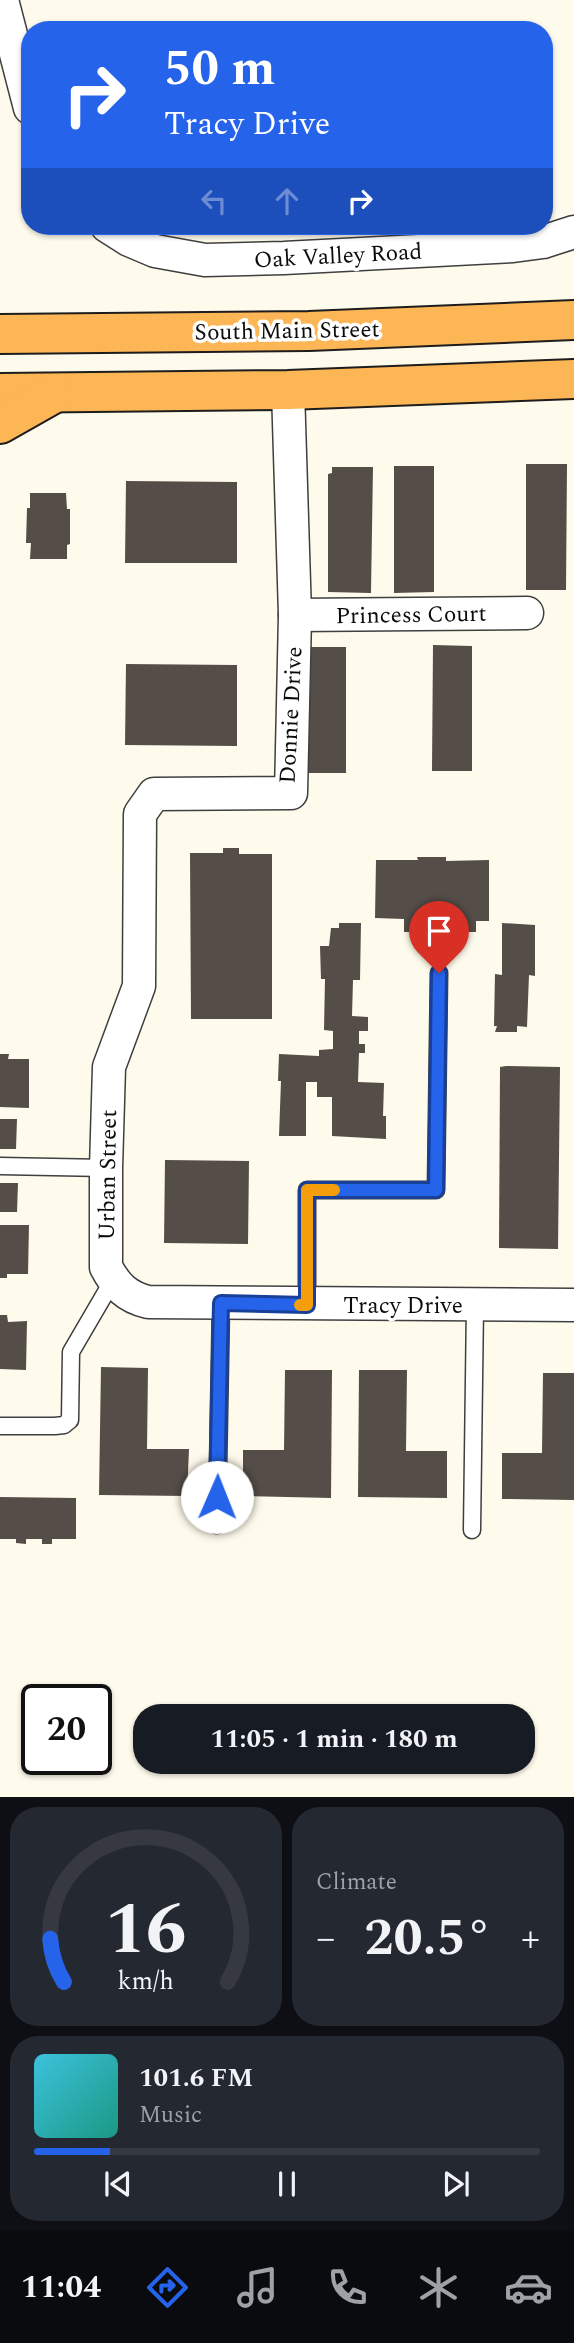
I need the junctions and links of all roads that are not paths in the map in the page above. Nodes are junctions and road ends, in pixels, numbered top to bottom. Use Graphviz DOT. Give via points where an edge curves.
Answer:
graph roads {
  1 [pos="2,0"];
  2 [pos="21,73"];
  3 [pos="574,232"];
  4 [pos="121,235"];
  5 [pos="574,320"];
  6 [pos="0,334"];
  7 [pos="574,379"];
  8 [pos="288,390"];
  9 [pos="56,392"];
  10 [pos="0,393"];
  11 [pos="0,424"];
  12 [pos="527,613"];
  13 [pos="295,615"];
  14 [pos="439,973"];
  15 [pos="109,1067"];
  16 [pos="0,1166"];
  17 [pos="106,1168"];
  18 [pos="113,1280"];
  19 [pos="221,1303"];
  20 [pos="307,1305"];
  21 [pos="475,1305"];
  22 [pos="574,1305"];
  23 [pos="0,1426"];
  24 [pos="217,1525"];
  25 [pos="472,1530"];
  1 -- 2 [label="street"];
  3 -- 4 [label="street, Oak Valley Road" via="513,246 205,260 155,251"];
  5 -- 6 [label="highway, South Main Street" via="309,331"];
  7 -- 8 [label="highway"];
  8 -- 9 [label="highway"];
  8 -- 13 [label="street, Donnie Drive"];
  9 -- 10 [label="highway"];
  9 -- 11 [label="highway"];
  12 -- 13 [label="street, Princess Court"];
  13 -- 15 [label="street, Donnie Drive" via="291,793 154,794 139,814 139,986"];
  14 -- 20 [label="lane" via="436,1190 307,1190"];
  15 -- 17 [label="street, Urban Street"];
  16 -- 17 [label="lane"];
  17 -- 18 [label="street, Urban Street" via="106,1267"];
  18 -- 19 [label="street, Tracy Drive" via="127,1294 148,1302"];
  18 -- 23 [label="lane" via="71,1352 70,1420 64,1425"];
  19 -- 20 [label="street, Tracy Drive"];
  19 -- 24 [label="lane"];
  20 -- 21 [label="street, Tracy Drive"];
  21 -- 22 [label="street, Tracy Drive"];
  21 -- 25 [label="lane"];
}
